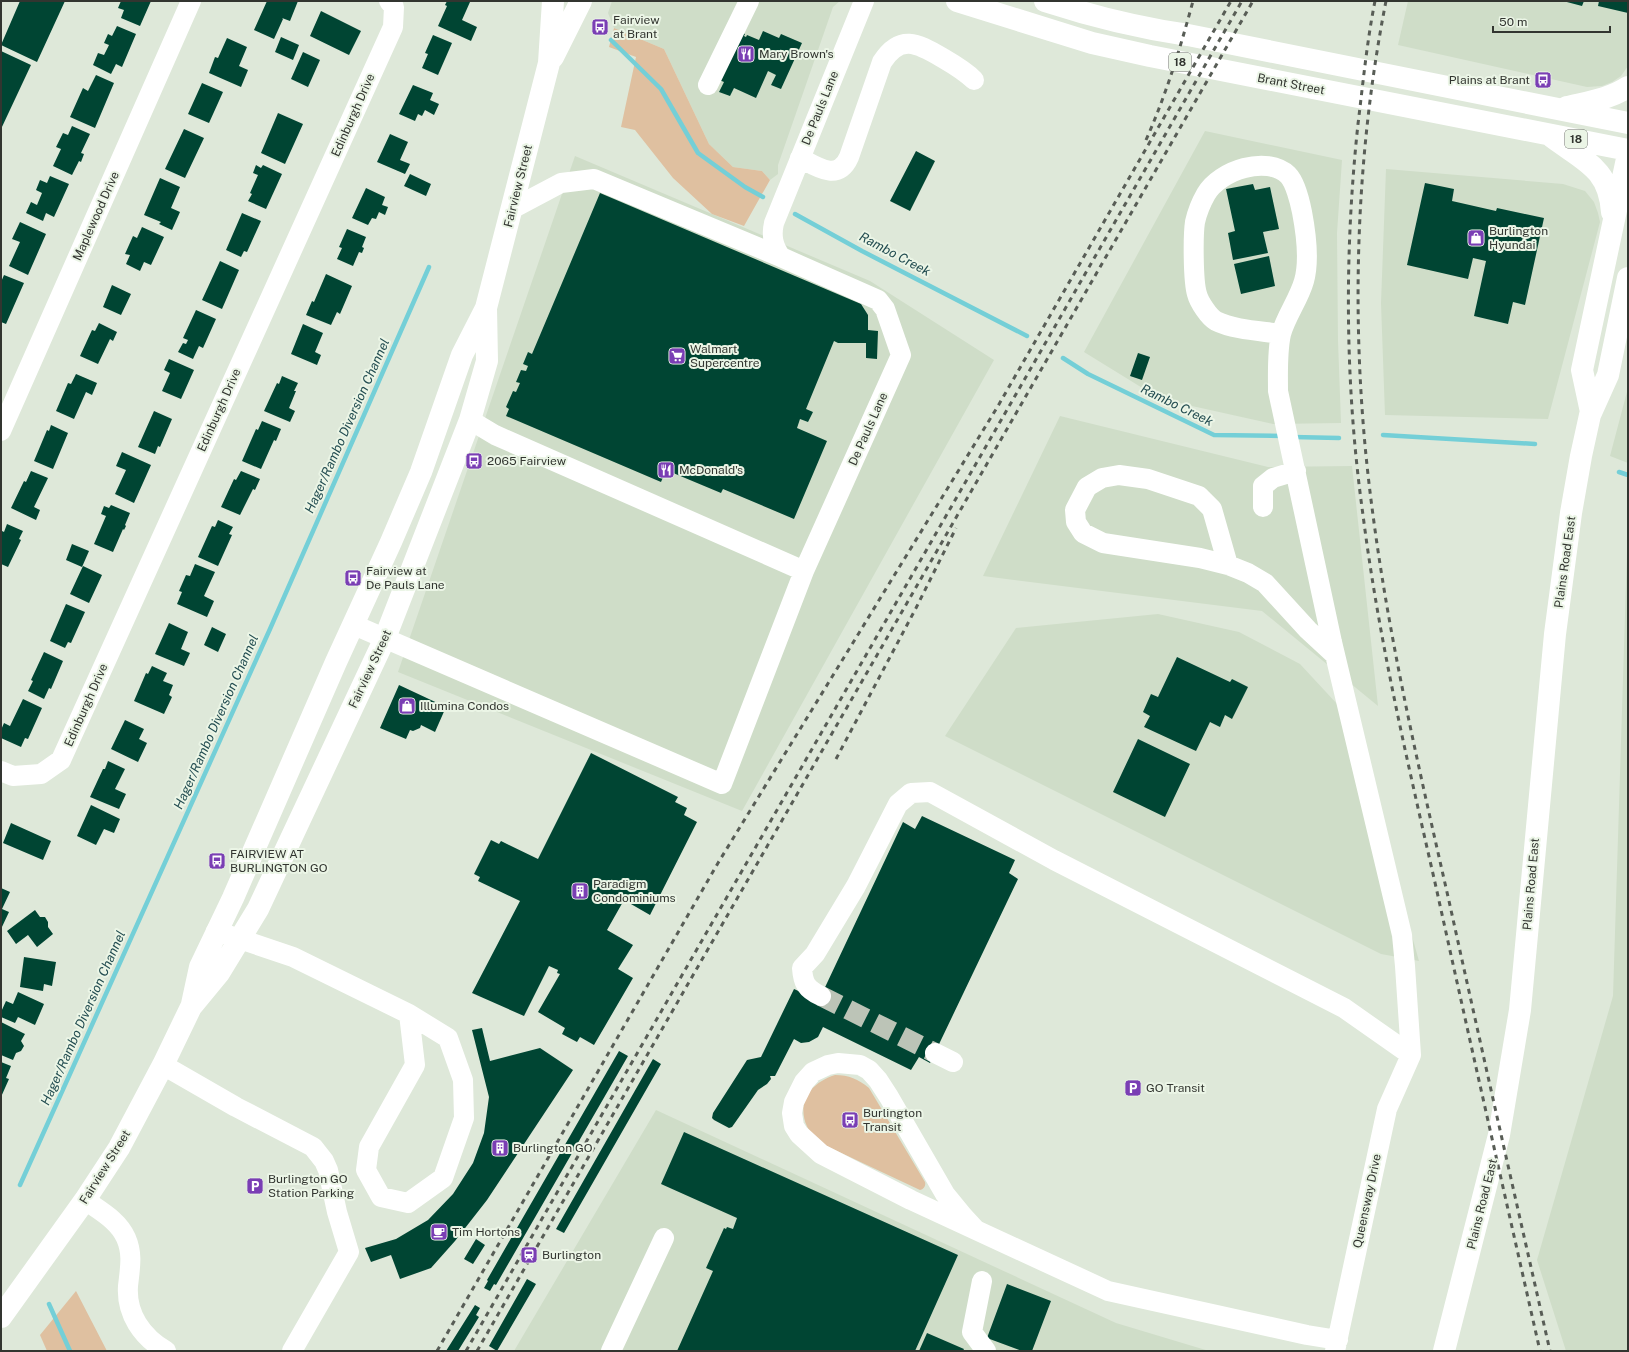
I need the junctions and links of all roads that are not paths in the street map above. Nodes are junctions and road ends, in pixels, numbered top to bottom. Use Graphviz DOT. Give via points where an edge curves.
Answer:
graph roads {
  1 [pos="191,1"];
  2 [pos="388,1"];
  3 [pos="553,1"];
  4 [pos="581,1"];
  5 [pos="749,1"];
  6 [pos="864,1"];
  7 [pos="957,1"];
  8 [pos="1045,1"];
  9 [pos="549,63"];
  10 [pos="974,80"];
  11 [pos="708,85"];
  12 [pos="1628,87"];
  13 [pos="1560,109"];
  14 [pos="1628,123"];
  15 [pos="1546,133"];
  16 [pos="1628,150"];
  17 [pos="1628,154"];
  18 [pos="800,158"];
  19 [pos="512,209"];
  20 [pos="1613,225"];
  21 [pos="781,257"];
  22 [pos="1628,278"];
  23 [pos="486,308"];
  24 [pos="1282,334"];
  25 [pos="1591,412"];
  26 [pos="470,420"];
  27 [pos="1,431"];
  28 [pos="1296,471"];
  29 [pos="1263,507"];
  30 [pos="1228,565"];
  31 [pos="804,572"];
  32 [pos="354,625"];
  33 [pos="385,638"];
  34 [pos="1336,655"];
  35 [pos="1,771"];
  36 [pos="216,931"];
  37 [pos="240,938"];
  38 [pos="821,996"];
  39 [pos="191,1007"];
  40 [pos="410,1014"];
  41 [pos="935,1053"];
  42 [pos="1411,1055"];
  43 [pos="954,1062"];
  44 [pos="163,1065"];
  45 [pos="85,1200"];
  46 [pos="974,1228"];
  47 [pos="664,1238"];
  48 [pos="350,1275"];
  49 [pos="982,1281"];
  50 [pos="1,1317"];
  51 [pos="1337,1345"];
  52 [pos="166,1351"];
  53 [pos="292,1351"];
  54 [pos="305,1351"];
  55 [pos="611,1351"];
  56 [pos="986,1351"];
  57 [pos="1444,1351"];
  1 -- 27 [label="street, Maplewood Drive"];
  2 -- 35 [label="street, Edinburgh Drive" via="394,7 393,27 61,760 41,774 13,776"];
  3 -- 9 [label="main road, Fairview Street"];
  4 -- 9 [label="main road, Fairview Street"];
  5 -- 11 [label="street"];
  6 -- 18 [label="street, De Pauls Lane"];
  7 -- 15 [label="main road, Brant Street / 18" via="1092,43"];
  8 -- 13 [label="main road, 18" via="1157,30"];
  9 -- 19 [label="main road, Fairview Street"];
  10 -- 18 [label="street" via="962,69 920,45 893,48 882,62 849,157 843,166 828,171"];
  12 -- 13 [label="main road" via="1602,99"];
  13 -- 14 [label="main road, 18"];
  15 -- 16 [label="main road, Brant Street / 18"];
  15 -- 20 [label="main road" via="1592,166 1602,177 1611,197"];
  17 -- 20 [label="main road, Plains Road East"];
  18 -- 21 [label="street, De Pauls Lane" via="772,232 776,250"];
  19 -- 21 [label="street" via="561,183 594,180"];
  19 -- 23 [label="main road, Fairview Street"];
  20 -- 25 [label="main road, Plains Road East" via="1582,370"];
  21 -- 31 [label="street, De Pauls Lane" via="878,300 885,309 901,355"];
  22 -- 25 [label="main road, Plains Road East" via="1608,375"];
  23 -- 26 [label="main road, Fairview Street" via="487,361"];
  23 -- 32 [label="main road, Fairview Street" via="462,355 421,472"];
  24 -- 24 [label="street" via="1304,280 1307,253 1298,196 1290,177 1282,170 1270,166 1233,171 1219,178 1206,193 1195,222 1194,269 1197,294 1201,304 1216,320 1243,329"];
  24 -- 28 [label="street" via="1277,366 1278,391"];
  25 -- 57 [label="main road, Plains Road East" via="1571,513 1555,634 1520,1010 1499,1136"];
  26 -- 31 [label="street" via="495,435"];
  26 -- 33 [label="main road, Fairview Street"];
  28 -- 29 [label="street" via="1273,478 1263,486"];
  28 -- 34 [label="street"];
  30 -- 30 [label="street" via="1200,558 1103,543 1083,533 1076,522 1075,510 1086,487 1102,478 1119,475 1148,479 1199,496 1212,509"];
  30 -- 34 [label="street" via="1265,583 1308,630"];
  31 -- 33 [label="street, De Pauls Lane" via="722,784"];
  32 -- 33 [label="street"];
  32 -- 36 [label="main road, Fairview Street"];
  33 -- 37 [label="main road, Fairview Street" via="258,909"];
  34 -- 42 [label="street" via="1402,935"];
  36 -- 37 [label="street"];
  36 -- 39 [label="main road, Fairview Street" via="200,967"];
  37 -- 39 [label="main road, Fairview Street" via="218,973"];
  37 -- 40 [label="street" via="293,957"];
  38 -- 42 [label="street" via="814,993 803,981 802,968 815,954 856,886 898,804 911,792 930,792 1054,860 1344,1008"];
  39 -- 44 [label="main road, Fairview Street"];
  40 -- 40 [label="street" via="415,1065 369,1147 366,1170 381,1197 408,1203 443,1178 464,1118 463,1080 448,1038"];
  41 -- 43 [label="street"];
  42 -- 51 [label="street, Queensway Drive" via="1387,1109"];
  44 -- 45 [label="main road, Fairview Street" via="119,1148"];
  44 -- 53 [label="street" via="313,1147 324,1161 349,1252"];
  45 -- 50 [label="main road, Fairview Street"];
  45 -- 52 [label="street" via="112,1219 125,1237 131,1258 128,1296 132,1312 146,1336"];
  46 -- 46 [label="street" via="945,1194 885,1091 869,1070 860,1065 838,1063 813,1072 804,1082 794,1102 792,1113 794,1126 811,1146 821,1154 911,1200"];
  46 -- 51 [label="street" via="1108,1292 1307,1334"];
  47 -- 55 [label="street"];
  48 -- 54 [label="street"];
  49 -- 56 [label="street" via="972,1332"];
}
